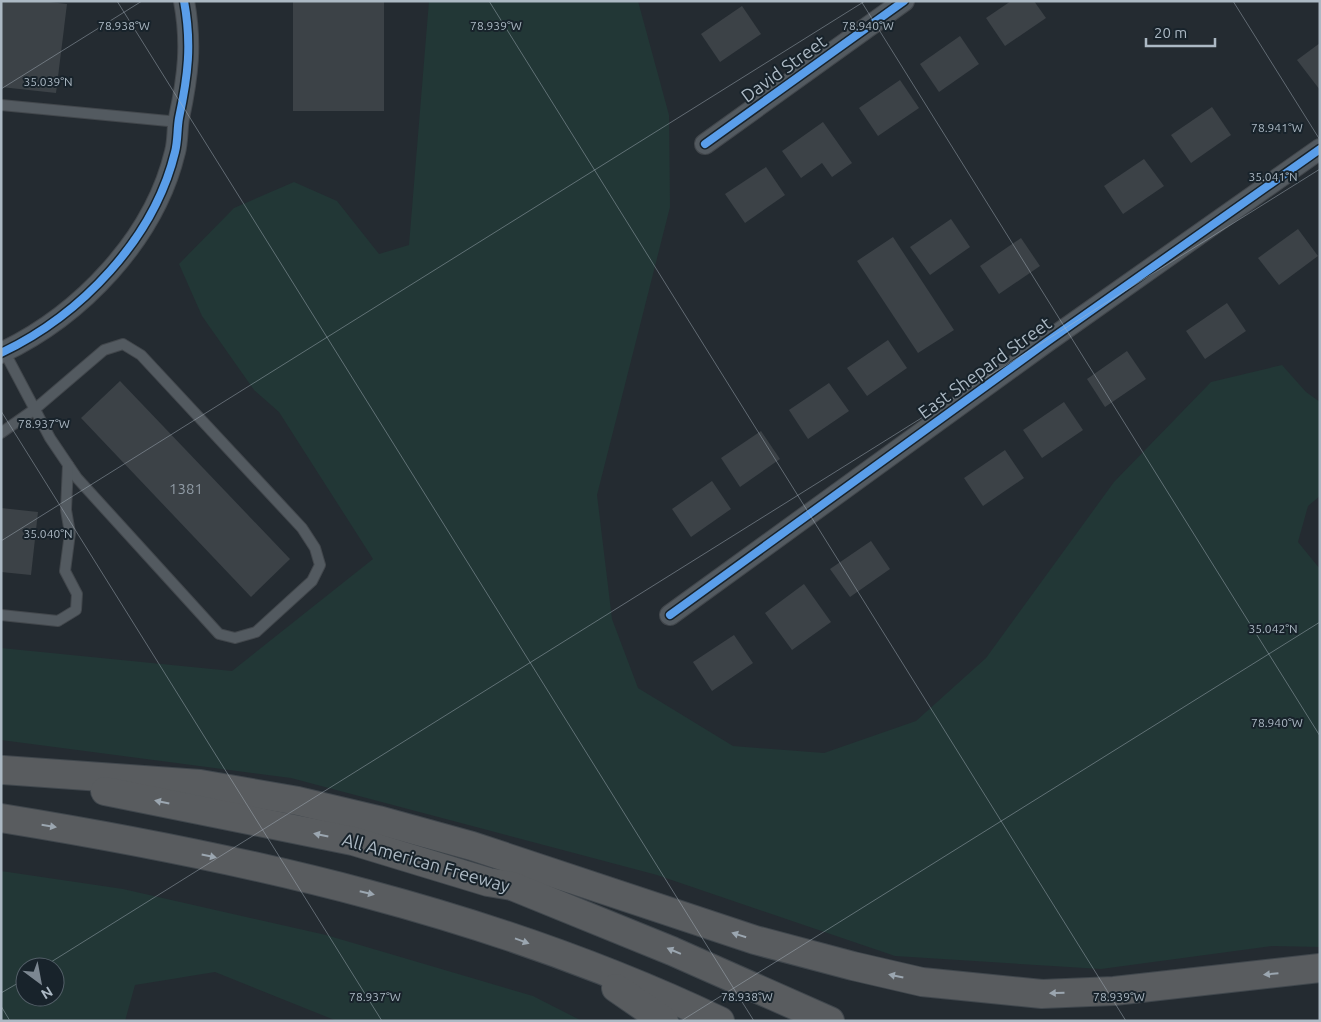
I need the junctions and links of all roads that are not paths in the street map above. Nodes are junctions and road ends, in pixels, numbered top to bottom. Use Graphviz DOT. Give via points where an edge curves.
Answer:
graph roads {
  1 [pos="184,1"];
  2 [pos="904,1"];
  3 [pos="1,105"];
  4 [pos="179,122"];
  5 [pos="705,144"];
  6 [pos="1320,149"];
  7 [pos="2,352"];
  8 [pos="35,409"];
  9 [pos="1,433"];
  10 [pos="68,465"];
  11 [pos="1,615"];
  12 [pos="670,615"];
  13 [pos="2,770"];
  14 [pos="1,818"];
  15 [pos="573,960"];
  16 [pos="1320,968"];
  17 [pos="664,1021"];
  18 [pos="720,1021"];
  19 [pos="830,1021"];
  1 -- 4 [label="street" via="189,29 189,70"];
  2 -- 5 [label="street, David Street"];
  3 -- 4 [label="lane"];
  4 -- 7 [label="street" via="175,152 161,190 117,263 87,294 55,320"];
  6 -- 12 [label="street, East Shepard Street"];
  7 -- 8 [label="lane"];
  8 -- 9 [label="lane"];
  8 -- 10 [label="lane"];
  8 -- 10 [label="lane" via="104,350 123,344 141,355 302,528 315,548 320,565 312,580 256,632 235,638 219,634"];
  10 -- 11 [label="lane" via="66,510 70,533 65,571 77,594 76,610 58,621"];
  16 -- 13 [label="highway, one-way" via="1114,991 1042,994 922,982 755,940 472,846 298,801 200,784"];
  19 -- 13 [label="highway, All American Freeway, one-way" via="672,950 512,886 353,841"];
  14 -- 15 [label="highway, one-way" via="108,835 289,872 420,908"];
  15 -- 17 [label="highway"];
  15 -- 18 [label="highway"];
}
